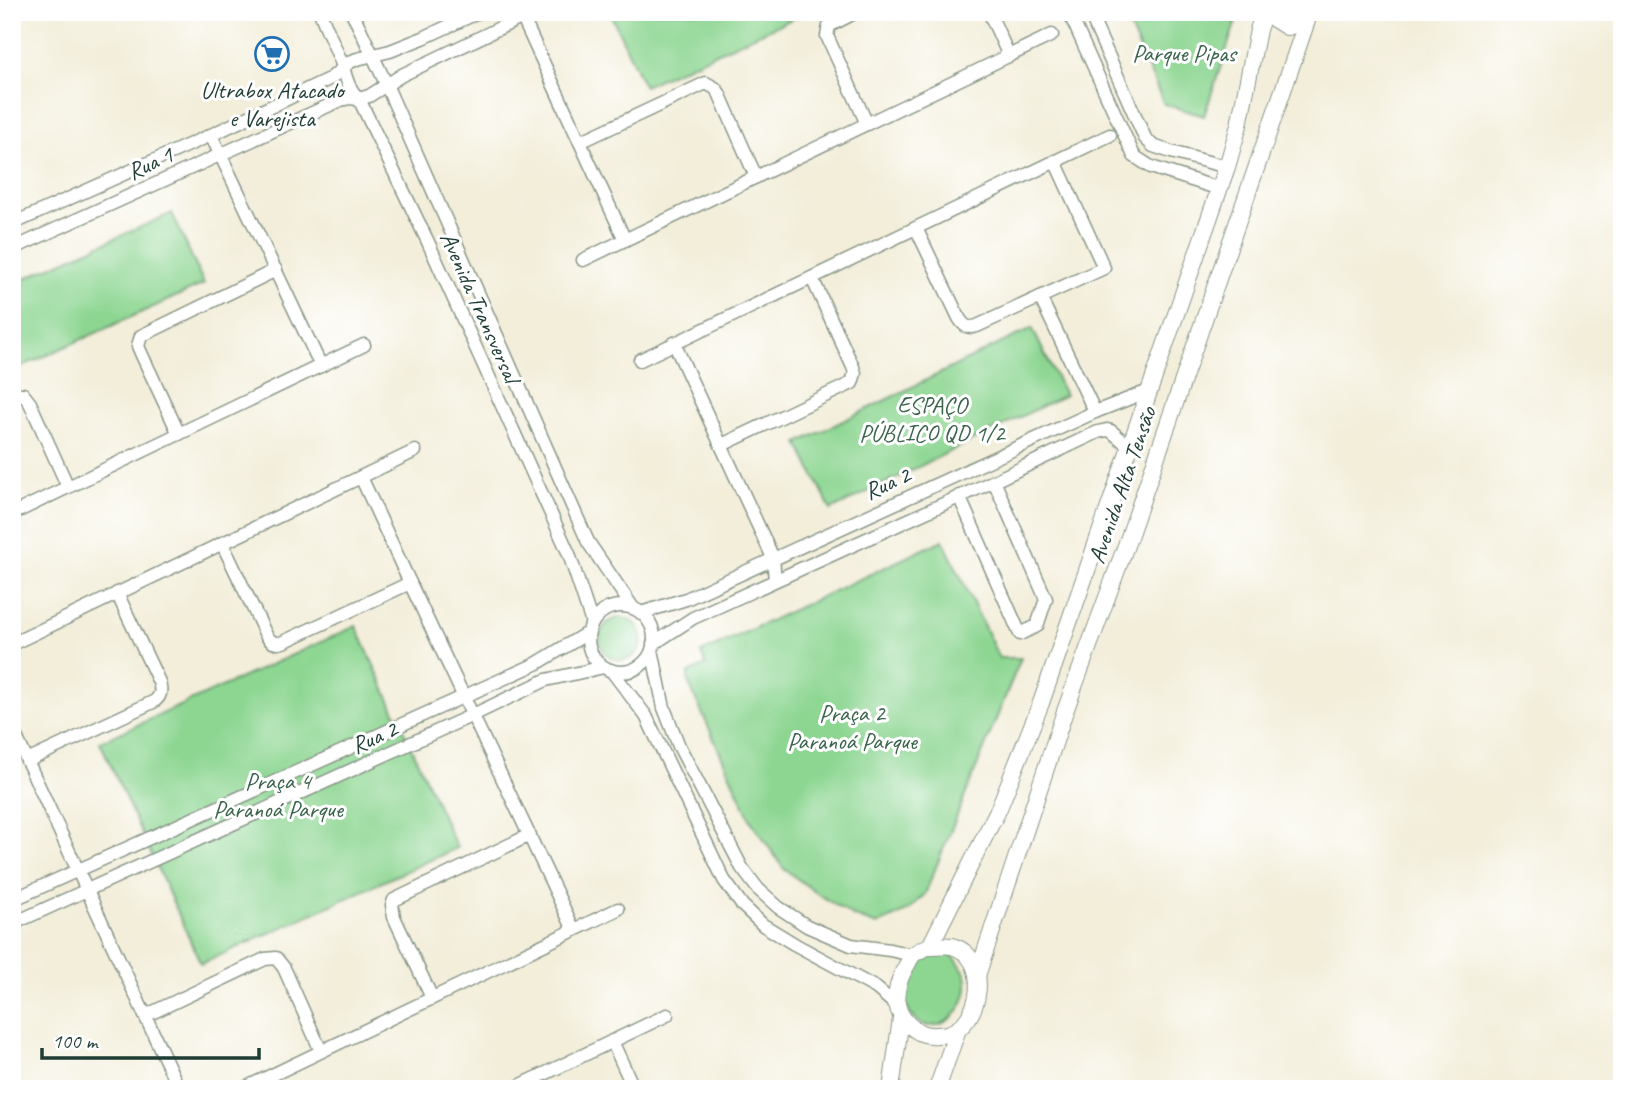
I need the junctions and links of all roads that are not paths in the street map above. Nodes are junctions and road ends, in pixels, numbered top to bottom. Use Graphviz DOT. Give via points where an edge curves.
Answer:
graph roads {
  1 [pos="320,12"];
  2 [pos="352,12"];
  3 [pos="480,12"];
  4 [pos="856,12"];
  5 [pos="989,12"];
  6 [pos="1069,12"];
  7 [pos="1089,12"];
  8 [pos="1264,12"];
  9 [pos="1272,12"];
  10 [pos="1309,12"];
  11 [pos="525,14"];
  12 [pos="1052,35"];
  13 [pos="371,55"];
  14 [pos="1009,56"];
  15 [pos="343,67"];
  16 [pos="386,86"];
  17 [pos="359,99"];
  18 [pos="867,124"];
  19 [pos="211,135"];
  20 [pos="1110,135"];
  21 [pos="580,142"];
  22 [pos="220,155"];
  23 [pos="1055,161"];
  24 [pos="1227,167"];
  25 [pos="756,177"];
  26 [pos="1220,189"];
  27 [pos="12,224"];
  28 [pos="916,228"];
  29 [pos="625,240"];
  30 [pos="12,249"];
  31 [pos="583,260"];
  32 [pos="276,270"];
  33 [pos="812,278"];
  34 [pos="1040,297"];
  35 [pos="674,343"];
  36 [pos="364,345"];
  37 [pos="640,360"];
  38 [pos="321,366"];
  39 [pos="1151,390"];
  40 [pos="12,394"];
  41 [pos="1095,412"];
  42 [pos="179,434"];
  43 [pos="722,445"];
  44 [pos="1130,447"];
  45 [pos="415,451"];
  46 [pos="361,477"];
  47 [pos="994,481"];
  48 [pos="68,487"];
  49 [pos="959,496"];
  50 [pos="12,514"];
  51 [pos="222,543"];
  52 [pos="773,558"];
  53 [pos="775,580"];
  54 [pos="410,583"];
  55 [pos="117,593"];
  56 [pos="637,610"];
  57 [pos="591,628"];
  58 [pos="12,643"];
  59 [pos="653,647"];
  60 [pos="607,668"];
  61 [pos="463,695"];
  62 [pos="473,715"];
  63 [pos="12,729"];
  64 [pos="27,761"];
  65 [pos="530,835"];
  66 [pos="78,869"];
  67 [pos="88,890"];
  68 [pos="12,900"];
  69 [pos="618,909"];
  70 [pos="12,924"];
  71 [pos="574,930"];
  72 [pos="930,946"];
  73 [pos="912,955"];
  74 [pos="978,973"];
  75 [pos="432,998"];
  76 [pos="899,1012"];
  77 [pos="667,1015"];
  78 [pos="145,1016"];
  79 [pos="958,1029"];
  80 [pos="612,1041"];
  81 [pos="321,1051"];
  82 [pos="178,1089"];
  83 [pos="243,1089"];
  84 [pos="513,1089"];
  85 [pos="634,1089"];
  86 [pos="891,1089"];
  87 [pos="937,1089"];
  1 -- 15 [label="street, Avenida Transversal"];
  2 -- 13 [label="street, Avenida Transversal"];
  3 -- 13 [label="street, Rua 1" via="412,43"];
  4 -- 18 [label="street" via="829,26 827,36"];
  5 -- 14 [label="street"];
  6 -- 26 [label="street" via="1134,156 1151,167"];
  7 -- 24 [label="street" via="1145,138 1153,146"];
  8 -- 24 [label="street, Avenida Alta Tensão"];
  9 -- 10 [label="street" via="1287,27 1301,23"];
  10 -- 74 [label="street, Avenida Alta Tensão"];
  11 -- 16 [label="street, Rua 1"];
  11 -- 21 [label="street"];
  12 -- 14 [label="street"];
  13 -- 15 [label="street, Rua 1"];
  13 -- 16 [label="street, Avenida Transversal"];
  14 -- 18 [label="street"];
  15 -- 17 [label="street, Avenida Transversal" via="346,81"];
  15 -- 19 [label="street, Rua 1" via="331,78"];
  16 -- 17 [label="street, Rua 1"];
  16 -- 56 [label="street, Avenida Transversal" via="588,542"];
  17 -- 22 [label="street, Rua 1" via="341,100"];
  17 -- 57 [label="street, Avenida Transversal" via="569,554"];
  18 -- 25 [label="street"];
  19 -- 22 [label="street"];
  19 -- 27 [label="street, Rua 1"];
  20 -- 23 [label="street"];
  21 -- 25 [label="street" via="706,83 719,93"];
  21 -- 29 [label="street"];
  22 -- 30 [label="street, Rua 1"];
  22 -- 32 [label="street"];
  23 -- 28 [label="street"];
  23 -- 34 [label="street" via="1104,268"];
  24 -- 26 [label="street, Avenida Alta Tensão"];
  25 -- 29 [label="street"];
  26 -- 39 [label="street, Avenida Alta Tensão"];
  28 -- 33 [label="street"];
  28 -- 34 [label="street" via="958,318 967,327"];
  29 -- 31 [label="street"];
  32 -- 38 [label="street"];
  32 -- 42 [label="street" via="141,336 138,346"];
  33 -- 35 [label="street"];
  33 -- 43 [label="street" via="855,379"];
  34 -- 41 [label="street"];
  35 -- 37 [label="street"];
  35 -- 43 [label="street"];
  36 -- 38 [label="street"];
  38 -- 42 [label="street"];
  39 -- 41 [label="street, Rua 2"];
  39 -- 44 [label="street, Avenida Alta Tensão"];
  40 -- 48 [label="street" via="27,398"];
  41 -- 52 [label="street, Rua 2"];
  42 -- 48 [label="street"];
  43 -- 52 [label="street"];
  44 -- 47 [label="street, Rua 2" via="1111,431 1102,430"];
  44 -- 72 [label="street, Avenida Alta Tensão" via="1041,703 999,808"];
  45 -- 46 [label="street"];
  46 -- 51 [label="street"];
  46 -- 54 [label="street"];
  47 -- 49 [label="street, Rua 2"];
  47 -- 49 [label="street" via="1046,599 1037,626 1020,635"];
  48 -- 50 [label="street"];
  49 -- 53 [label="street, Rua 2"];
  51 -- 54 [label="street" via="272,642 283,642"];
  51 -- 55 [label="street"];
  52 -- 53 [label="street"];
  52 -- 56 [label="street, Rua 2" via="686,598"];
  53 -- 59 [label="street, Rua 2" via="693,618"];
  54 -- 61 [label="street"];
  55 -- 58 [label="street"];
  55 -- 64 [label="street" via="161,694 153,702"];
  56 -- 57 [label="street" via="624,606 606,610"];
  56 -- 59 [label="street, Avenida Transversal" via="652,627"];
  57 -- 60 [label="street, Avenida Transversal" via="591,652"];
  57 -- 61 [label="street, Rua 2" via="536,664"];
  59 -- 60 [label="street" via="640,666 621,672"];
  59 -- 73 [label="street, Avenida Transversal" via="664,708 679,746 741,868 758,889 807,926 850,945"];
  60 -- 62 [label="street, Rua 2" via="546,680"];
  60 -- 76 [label="street, Avenida Transversal" via="646,716 724,880 742,905 763,925 876,988"];
  61 -- 62 [label="street"];
  61 -- 66 [label="street, Rua 2"];
  62 -- 65 [label="street"];
  62 -- 67 [label="street, Rua 2"];
  63 -- 64 [label="street"];
  64 -- 66 [label="street"];
  65 -- 71 [label="street"];
  65 -- 75 [label="street" via="394,900 394,917"];
  66 -- 67 [label="street"];
  66 -- 68 [label="street, Rua 2"];
  67 -- 70 [label="street, Rua 2"];
  67 -- 78 [label="street"];
  69 -- 71 [label="street"];
  71 -- 75 [label="street"];
  72 -- 73 [label="street"];
  72 -- 74 [label="street" via="961,951"];
  73 -- 76 [label="street" via="898,987"];
  74 -- 79 [label="street" via="978,994"];
  75 -- 81 [label="street"];
  76 -- 79 [label="street" via="927,1036"];
  76 -- 86 [label="street"];
  77 -- 80 [label="street"];
  78 -- 81 [label="street" via="265,959 276,958"];
  78 -- 82 [label="street"];
  79 -- 87 [label="street"];
  80 -- 84 [label="street"];
  80 -- 85 [label="street"];
  81 -- 83 [label="street"];
}
